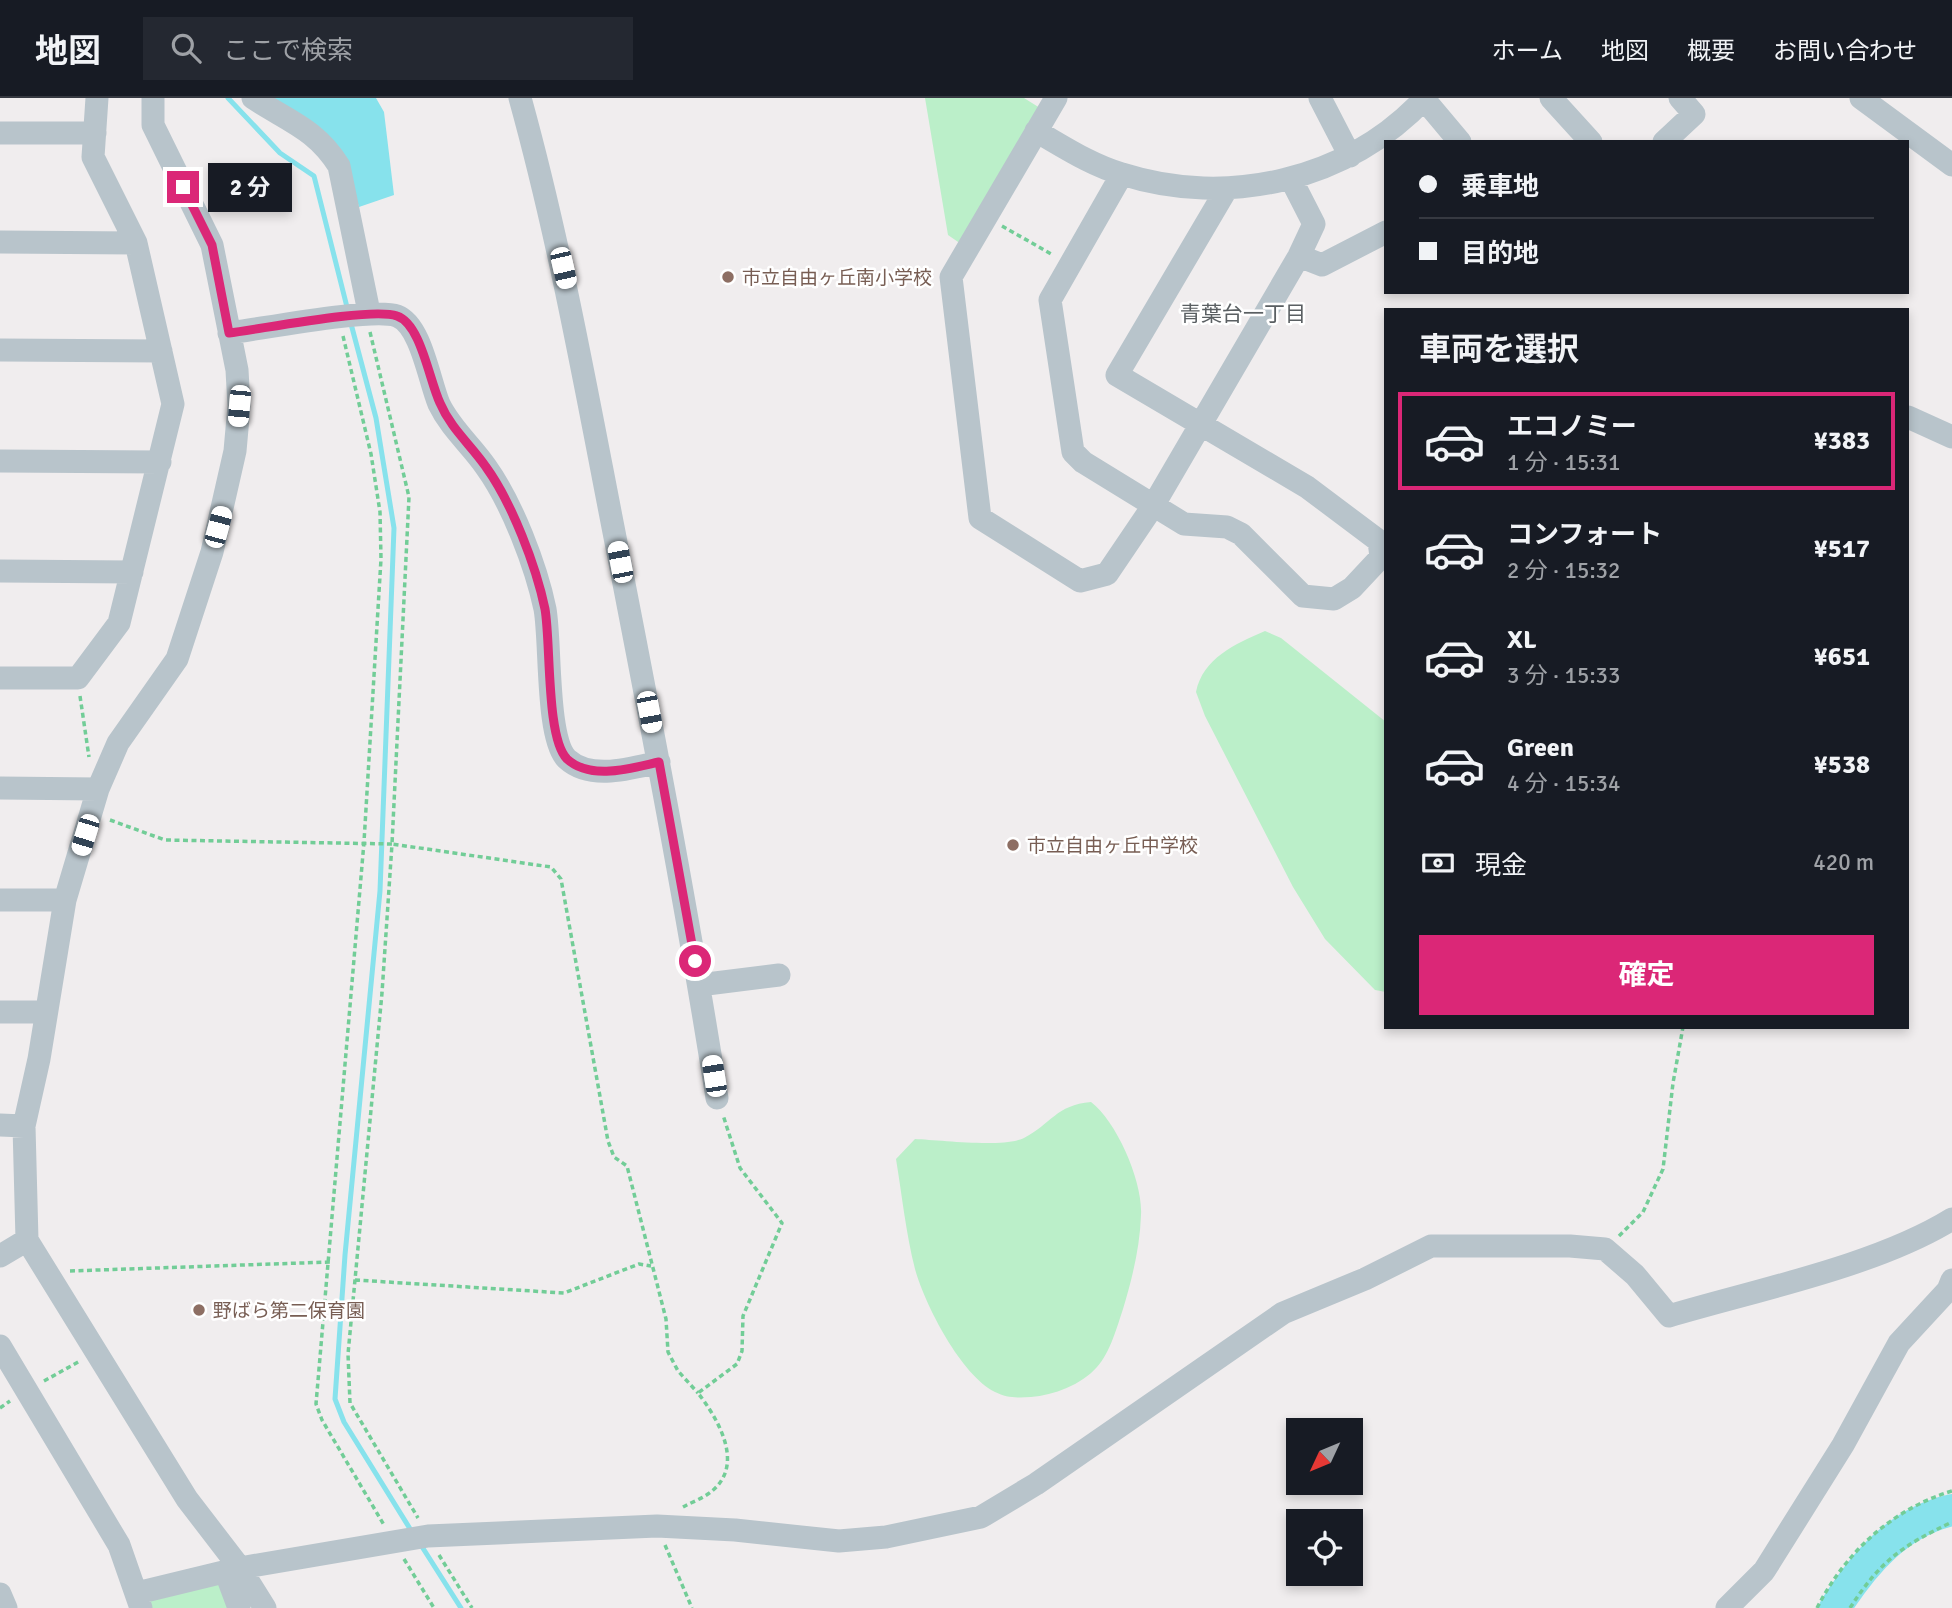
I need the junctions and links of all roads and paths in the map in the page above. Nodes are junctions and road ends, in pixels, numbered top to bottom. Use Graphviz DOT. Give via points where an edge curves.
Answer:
graph roads {
  1 [pos="97,98"];
  2 [pos="153,98"];
  3 [pos="253,98"];
  4 [pos="520,98"];
  5 [pos="1055,98"];
  6 [pos="1320,98"];
  7 [pos="1551,98"];
  8 [pos="1680,98"];
  9 [pos="1861,98"];
  10 [pos="1424,99"];
  11 [pos="1036,131"];
  12 [pos="0,133"];
  13 [pos="95,133"];
  14 [pos="1458,140"];
  15 [pos="1589,140"];
  16 [pos="1666,140"];
  17 [pos="1350,156"];
  18 [pos="1952,165"];
  19 [pos="1122,174"];
  20 [pos="1291,178"];
  21 [pos="1226,190"];
  22 [pos="987,217"];
  23 [pos="1384,233"];
  24 [pos="0,242"];
  25 [pos="136,243"];
  26 [pos="1299,256"];
  27 [pos="1070,264"];
  28 [pos="369,313"];
  29 [pos="339,318"];
  30 [pos="229,333"];
  31 [pos="0,350"];
  32 [pos="161,351"];
  33 [pos="1909,417"];
  34 [pos="1200,424"];
  35 [pos="1952,437"];
  36 [pos="0,461"];
  37 [pos="160,462"];
  38 [pos="1153,506"];
  39 [pos="0,571"];
  40 [pos="132,572"];
  41 [pos="0,678"];
  42 [pos="78,678"];
  43 [pos="659,762"];
  44 [pos="0,788"];
  45 [pos="98,789"];
  46 [pos="91,814"];
  47 [pos="364,842"];
  48 [pos="391,844"];
  49 [pos="0,900"];
  50 [pos="65,900"];
  51 [pos="779,975"];
  52 [pos="699,985"];
  53 [pos="44,1012"];
  54 [pos="0,1013"];
  55 [pos="1683,1029"];
  56 [pos="717,1098"];
  57 [pos="0,1125"];
  58 [pos="24,1126"];
  59 [pos="1952,1219"];
  60 [pos="27,1240"];
  61 [pos="1605,1249"];
  62 [pos="0,1256"];
  63 [pos="330,1262"];
  64 [pos="652,1266"];
  65 [pos="49,1277"];
  66 [pos="355,1280"];
  67 [pos="1952,1280"];
  68 [pos="0,1346"];
  69 [pos="698,1393"];
  70 [pos="1952,1490"];
  71 [pos="1952,1522"];
  72 [pos="657,1526"];
  73 [pos="428,1536"];
  74 [pos="394,1542"];
  75 [pos="233,1571"];
  76 [pos="0,1594"];
  77 [pos="139,1601"];
  78 [pos="6,1608"];
  79 [pos="239,1608"];
  80 [pos="265,1608"];
  81 [pos="434,1608"];
  82 [pos="472,1608"];
  83 [pos="692,1608"];
  84 [pos="1727,1608"];
  85 [pos="1817,1608"];
  86 [pos="1850,1608"];
  1 -- 13 [label="street"];
  2 -- 30 [label="street" via="153,125 212,245"];
  3 -- 28 [label="street" via="308,130 326,145 339,166"];
  4 -- 43 [label="street" via="569,294"];
  5 -- 11 [label="street"];
  6 -- 17 [label="street"];
  7 -- 15 [label="street"];
  8 -- 16 [label="street" via="1694,114"];
  9 -- 18 [label="street"];
  10 -- 14 [label="street"];
  10 -- 17 [label="street" via="1400,124"];
  11 -- 19 [label="street" via="1078,156"];
  11 -- 22 [label="street"];
  12 -- 13 [label="street"];
  13 -- 25 [label="street" via="93,157"];
  17 -- 20 [label="street"];
  19 -- 21 [label="street" via="1175,186"];
  19 -- 27 [label="street"];
  20 -- 21 [label="street"];
  20 -- 26 [label="street" via="1314,224"];
  21 -- 34 [label="street" via="1117,375"];
  22 -- 27 [label="path"];
  22 -- 38 [label="street" via="951,277 981,518 1080,580 1107,574"];
  23 -- 26 [label="street" via="1322,265"];
  24 -- 25 [label="street"];
  25 -- 32 [label="street"];
  26 -- 34 [label="street"];
  27 -- 38 [label="street" via="1050,300 1073,452 1083,463"];
  28 -- 29 [label="street"];
  28 -- 43 [label="street" via="400,316 411,327 441,408 485,465 503,498 537,577 545,610 555,737 566,758 593,771"];
  28 -- 48 [label="path" via="370,336 409,497"];
  29 -- 30 [label="street"];
  29 -- 47 [label="path" via="380,512"];
  30 -- 45 [label="street" via="239,406 235,451 212,552 177,659 118,743"];
  31 -- 32 [label="street"];
  32 -- 37 [label="street" via="173,404"];
  33 -- 35 [label="street"];
  34 -- 38 [label="street"];
  34 -- 38 [label="street" via="1307,487 1378,541 1381,557 1352,588 1334,599 1303,596 1241,534 1227,527 1184,524"];
  36 -- 37 [label="street"];
  37 -- 40 [label="street"];
  39 -- 40 [label="street"];
  40 -- 42 [label="street" via="119,623"];
  41 -- 42 [label="street"];
  42 -- 45 [label="path" via="91,776"];
  43 -- 52 [label="street"];
  44 -- 45 [label="street"];
  45 -- 46 [label="street"];
  46 -- 47 [label="path" via="165,840"];
  46 -- 50 [label="street"];
  47 -- 48 [label="path"];
  47 -- 63 [label="path"];
  48 -- 64 [label="path" via="551,867 561,879 608,1141 614,1157 627,1166"];
  48 -- 66 [label="path"];
  49 -- 50 [label="street"];
  50 -- 53 [label="street"];
  51 -- 52 [label="street"];
  52 -- 56 [label="street"];
  53 -- 54 [label="street"];
  53 -- 58 [label="street"];
  55 -- 61 [label="path" via="1663,1169 1643,1212"];
  56 -- 69 [label="path" via="740,1168 782,1223 743,1315 737,1364"];
  57 -- 58 [label="street"];
  58 -- 60 [label="street"];
  59 -- 61 [label="street" via="1922,1238 1848,1264 1669,1316 1635,1275"];
  60 -- 62 [label="street"];
  60 -- 65 [label="street"];
  61 -- 72 [label="street" via="1431,1246 1283,1313 982,1517 886,1538 839,1541"];
  63 -- 65 [label="path" via="59,1272"];
  63 -- 74 [label="path" via="316,1404"];
  64 -- 66 [label="path" via="639,1264 564,1293"];
  64 -- 69 [label="path" via="666,1319 668,1352"];
  65 -- 75 [label="street"];
  66 -- 73 [label="path" via="348,1354 350,1403"];
  67 -- 84 [label="street" via="1899,1343 1843,1445 1764,1571"];
  68 -- 77 [label="street" via="119,1545"];
  69 -- 72 [label="path" via="715,1414 729,1466 713,1491"];
  70 -- 85 [label="path" via="1923,1501 1886,1524 1852,1554"];
  71 -- 86 [label="path" via="1903,1546 1871,1576"];
  72 -- 73 [label="street"];
  72 -- 83 [label="path"];
  73 -- 74 [label="street"];
  73 -- 82 [label="path"];
  74 -- 75 [label="street"];
  74 -- 81 [label="path"];
  75 -- 77 [label="street"];
  75 -- 79 [label="street"];
  75 -- 80 [label="street"];
  76 -- 78 [label="street"];
}
